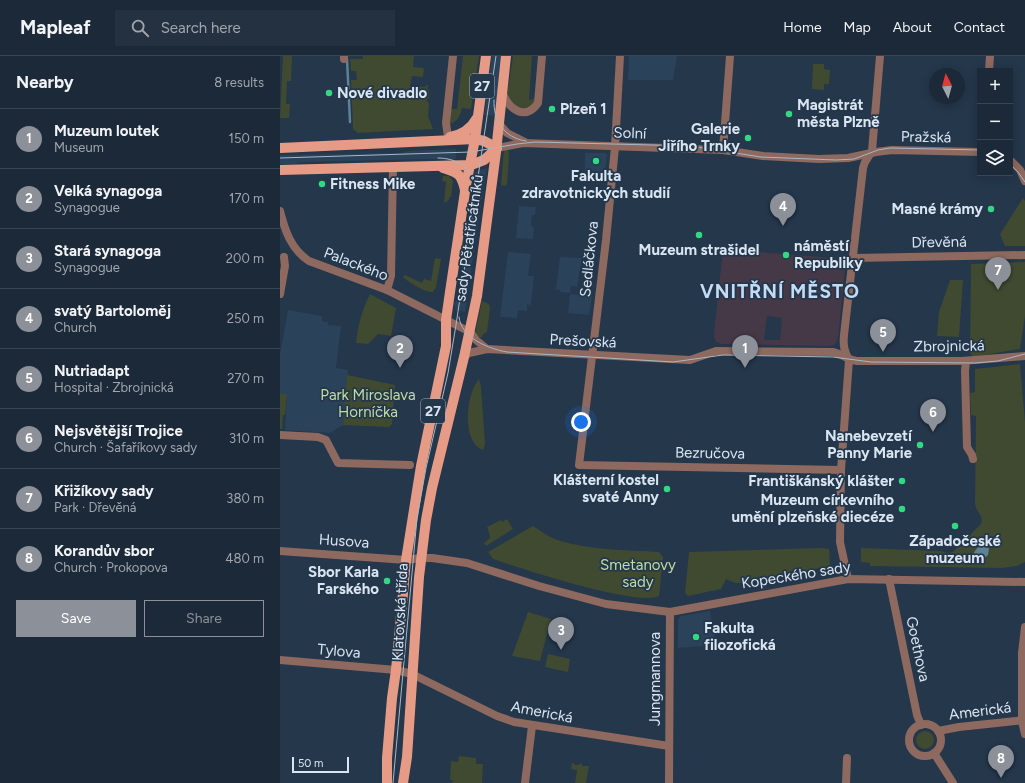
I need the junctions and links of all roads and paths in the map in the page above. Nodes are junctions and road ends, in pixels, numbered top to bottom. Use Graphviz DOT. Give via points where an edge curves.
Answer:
graph roads {
  1 [pos="452,56"];
  2 [pos="486,56"];
  3 [pos="506,56"];
  4 [pos="542,56"];
  5 [pos="620,56"];
  6 [pos="730,56"];
  7 [pos="880,56"];
  8 [pos="990,56"];
  9 [pos="989,68"];
  10 [pos="502,90"];
  11 [pos="478,116"];
  12 [pos="499,124"];
  13 [pos="448,137"];
  14 [pos="475,140"];
  15 [pos="415,142"];
  16 [pos="535,143"];
  17 [pos="615,147"];
  18 [pos="280,148"];
  19 [pos="497,148"];
  20 [pos="723,150"];
  21 [pos="977,152"];
  22 [pos="872,153"];
  23 [pos="1013,162"];
  24 [pos="470,165"];
  25 [pos="427,166"];
  26 [pos="394,167"];
  27 [pos="1023,169"];
  28 [pos="281,172"];
  29 [pos="1025,181"];
  30 [pos="465,191"];
  31 [pos="280,211"];
  32 [pos="298,252"];
  33 [pos="1025,255"];
  34 [pos="282,257"];
  35 [pos="853,258"];
  36 [pos="387,290"];
  37 [pos="280,294"];
  38 [pos="446,320"];
  39 [pos="470,332"];
  40 [pos="487,349"];
  41 [pos="592,355"];
  42 [pos="1025,356"];
  43 [pos="464,357"];
  44 [pos="849,360"];
  45 [pos="966,361"];
  46 [pos="280,435"];
  47 [pos="973,459"];
  48 [pos="410,465"];
  49 [pos="579,465"];
  50 [pos="841,470"];
  51 [pos="280,551"];
  52 [pos="421,558"];
  53 [pos="406,560"];
  54 [pos="848,579"];
  55 [pos="889,579"];
  56 [pos="1025,582"];
  57 [pos="670,612"];
  58 [pos="1025,627"];
  59 [pos="280,660"];
  60 [pos="396,670"];
  61 [pos="412,674"];
  62 [pos="1024,720"];
  63 [pos="921,725"];
  64 [pos="532,726"];
  65 [pos="938,731"];
  66 [pos="1025,734"];
  67 [pos="669,746"];
  68 [pos="934,753"];
  69 [pos="847,758"];
  70 [pos="387,783"];
  71 [pos="403,783"];
  72 [pos="525,783"];
  73 [pos="669,783"];
  74 [pos="846,783"];
  75 [pos="953,783"];
  1 -- 13 [label="street" via="446,122"];
  2 -- 11 [label="main road, sady Pětatřicátníků / 27"];
  3 -- 10 [label="main road, sady Pětatřicátníků / 27"];
  4 -- 10 [label="street" via="538,102 534,108 522,112 515,110 507,102"];
  5 -- 17 [label="street, Sedláčkova"];
  6 -- 20 [label="street"];
  7 -- 22 [label="street"];
  8 -- 9 [label="street"];
  10 -- 12 [label="main road, sady Pětatřicátníků / 27"];
  11 -- 13 [label="main road" via="465,132"];
  11 -- 14 [label="main road, sady Pětatřicátníků / 27"];
  12 -- 16 [label="street, Solní" via="512,137 523,142"];
  12 -- 19 [label="main road, sady Pětatřicátníků / 27"];
  13 -- 15 [label="main road"];
  14 -- 15 [label="main road"];
  14 -- 19 [label="main road"];
  14 -- 24 [label="main road, sady Pětatřicátníků / 27"];
  15 -- 18 [label="main road"];
  16 -- 17 [label="street, Solní"];
  16 -- 19 [label="street, Solní"];
  17 -- 20 [label="street, Solní"];
  17 -- 41 [label="street, Sedláčkova"];
  19 -- 24 [label="main road, sady Pětatřicátníků" via="483,160"];
  19 -- 39 [label="main road, sady Pětatřicátníků / 27"];
  20 -- 22 [label="street" via="746,155 818,158 848,158"];
  21 -- 22 [label="street, Pražská" via="892,150"];
  22 -- 35 [label="street" via="863,168"];
  23 -- 27 [label="street"];
  24 -- 25 [label="main road"];
  24 -- 30 [label="main road, sady Pětatřicátníků / 27"];
  25 -- 26 [label="main road"];
  25 -- 30 [label="main road" via="442,167 458,173 463,180"];
  26 -- 28 [label="main road"];
  26 -- 36 [label="street" via="391,276"];
  27 -- 29 [label="street"];
  30 -- 38 [label="main road, sady Pětatřicátníků / 27"];
  31 -- 32 [label="street, Palackého" via="287,234"];
  32 -- 34 [label="street"];
  32 -- 36 [label="street, Palackého" via="309,261"];
  33 -- 35 [label="street, Dřevěná"];
  34 -- 37 [label="street" via="285,266"];
  35 -- 44 [label="street" via="843,347"];
  36 -- 38 [label="street, Palackého"];
  38 -- 39 [label="street, sady Pětatřicátníků"];
  38 -- 53 [label="main road, sady Pětatřicátníků / 27" via="446,346 421,466"];
  39 -- 40 [label="street, sady Pětatřicátníků"];
  39 -- 43 [label="main road, sady Pětatřicátníků / 27"];
  40 -- 41 [label="street, Prešovská"];
  40 -- 43 [label="street, Prešovská" via="469,352"];
  41 -- 44 [label="street, Prešovská" via="690,360 716,351 833,352"];
  41 -- 49 [label="street, Sedláčkova"];
  42 -- 45 [label="street, Zbrojnická"];
  43 -- 52 [label="main road, sady Pětatřicátníků / 27" via="432,488"];
  44 -- 45 [label="street, Zbrojnická"];
  44 -- 50 [label="street"];
  45 -- 47 [label="street" via="964,371 967,447"];
  46 -- 48 [label="street" via="318,437 326,440 338,462"];
  49 -- 50 [label="street, Bezručova"];
  50 -- 54 [label="street" via="840,542"];
  51 -- 53 [label="street, Husova"];
  52 -- 53 [label="street, Klatovská třída"];
  52 -- 57 [label="street" via="467,563 606,604"];
  52 -- 61 [label="main road, Klatovská třída / 27"];
  53 -- 60 [label="main road, Klatovská třída / 27"];
  54 -- 55 [label="street, Kopeckého sady"];
  54 -- 57 [label="street, Kopeckého sady"];
  55 -- 56 [label="street, Kopeckého sady"];
  55 -- 63 [label="street, Goethova"];
  57 -- 67 [label="street, Jungmannova"];
  58 -- 62 [label="street" via="1022,652"];
  59 -- 60 [label="street, Tylova"];
  60 -- 61 [label="street, Americká"];
  60 -- 70 [label="main road, Klatovská třída / 27"];
  61 -- 64 [label="street, Americká" via="497,716"];
  61 -- 71 [label="main road, Klatovská třída / 27" via="412,700"];
  62 -- 65 [label="street, Americká"];
  62 -- 66 [label="street"];
  63 -- 65 [label="street, Americká" via="930,725"];
  63 -- 68 [label="street" via="916,727 909,738 911,747 919,755"];
  64 -- 67 [label="street, Americká"];
  64 -- 72 [label="street"];
  65 -- 68 [label="street, Americká" via="940,743"];
  67 -- 73 [label="street, Jungmannova"];
  68 -- 75 [label="street"];
  69 -- 74 [label="street"];
}
